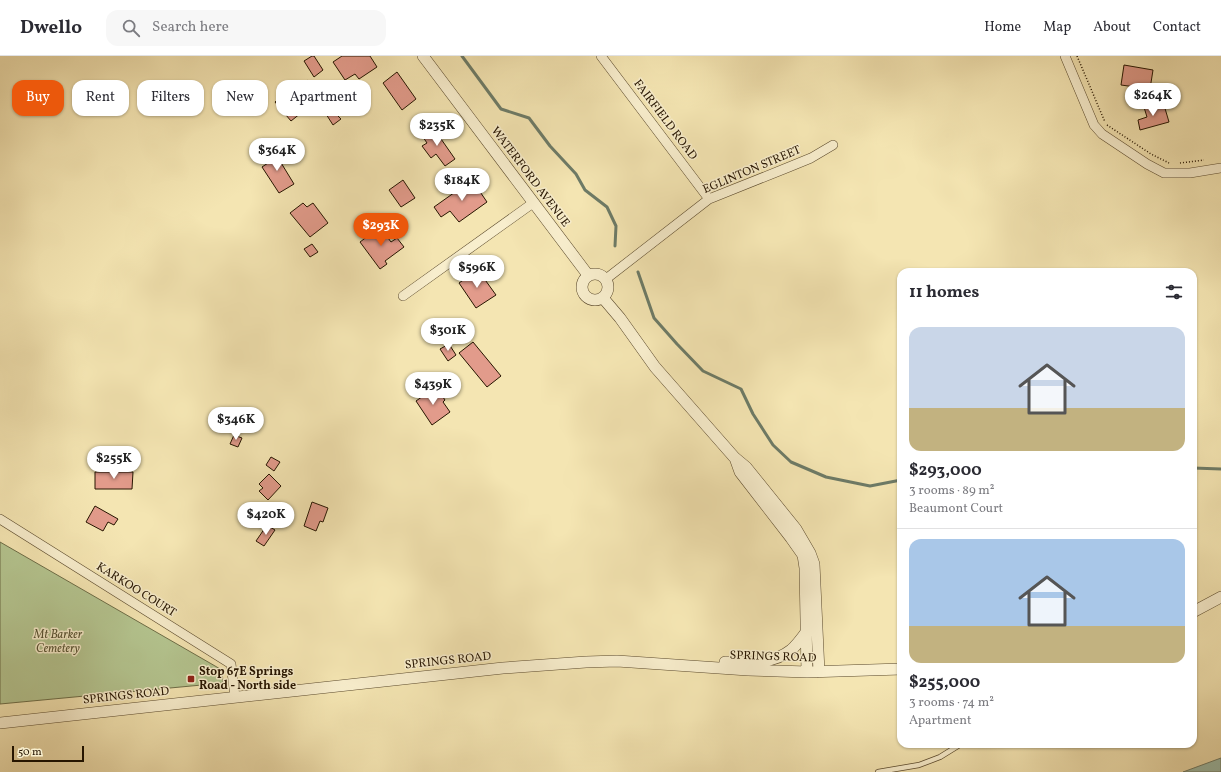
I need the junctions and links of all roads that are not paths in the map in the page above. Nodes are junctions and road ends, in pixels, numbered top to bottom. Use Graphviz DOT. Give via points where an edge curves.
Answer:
graph roads {
  1 [pos="423,56"];
  2 [pos="601,56"];
  3 [pos="1065,56"];
  4 [pos="833,145"];
  5 [pos="1221,168"];
  6 [pos="709,199"];
  7 [pos="533,203"];
  8 [pos="588,275"];
  9 [pos="606,279"];
  10 [pos="403,296"];
  11 [pos="603,298"];
  12 [pos="734,457"];
  13 [pos="0,519"];
  14 [pos="1221,597"];
  15 [pos="1197,610"];
  16 [pos="807,632"];
  17 [pos="589,662"];
  18 [pos="897,669"];
  19 [pos="813,672"];
  20 [pos="235,697"];
  21 [pos="0,723"];
  22 [pos="955,748"];
  23 [pos="878,772"];
  1 -- 7 [label="street, WATERFORD AVENUE"];
  2 -- 6 [label="street, FAIRFIELD ROAD"];
  3 -- 5 [label="street" via="1094,125 1102,134 1164,173 1190,173"];
  4 -- 6 [label="street, EGLINTON STREET" via="812,158"];
  6 -- 9 [label="street, EGLINTON STREET"];
  7 -- 8 [label="street, WATERFORD AVENUE"];
  7 -- 10 [label="street"];
  8 -- 9 [label="street" via="598,273"];
  8 -- 11 [label="street" via="582,284 584,294 592,300"];
  9 -- 11 [label="street" via="609,289"];
  11 -- 12 [label="street" via="656,367"];
  12 -- 16 [label="street" via="740,472 802,554 805,568"];
  12 -- 19 [label="street" via="746,467 796,530 810,553 814,564"];
  13 -- 20 [label="street, KARKOO COURT" via="231,664"];
  14 -- 15 [label="street"];
  16 -- 17 [label="street" via="791,650 773,659 761,661 723,662 607,656"];
  16 -- 19 [label="street"];
  17 -- 19 [label="street, SPRINGS ROAD" via="617,661"];
  17 -- 20 [label="street, SPRINGS ROAD" via="503,668"];
  18 -- 19 [label="street, SPRINGS ROAD"];
  20 -- 21 [label="street, SPRINGS ROAD"];
  22 -- 23 [label="lane" via="919,765"];
}
